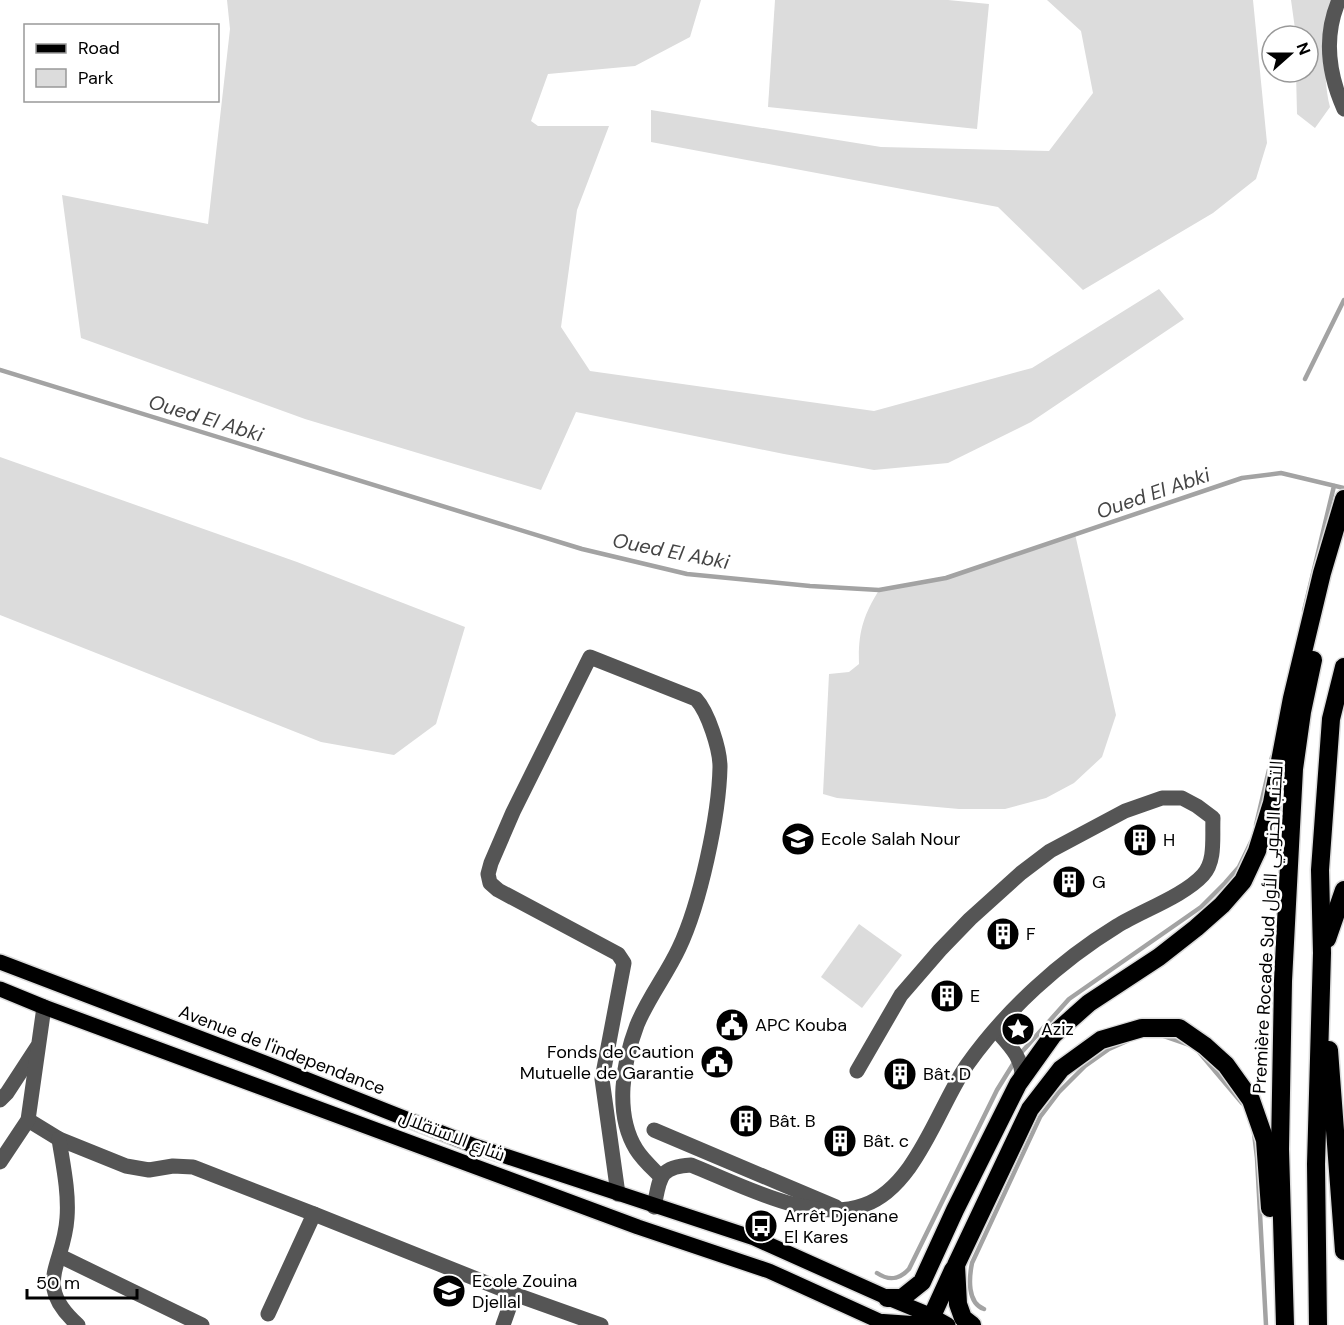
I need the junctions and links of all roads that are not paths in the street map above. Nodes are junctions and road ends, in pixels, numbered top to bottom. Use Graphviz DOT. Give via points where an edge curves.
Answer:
graph roads {
  1 [pos="1339,0"];
  2 [pos="1344,109"];
  3 [pos="1344,500"];
  4 [pos="1344,536"];
  5 [pos="1344,667"];
  6 [pos="1344,890"];
  7 [pos="1322,953"];
  8 [pos="0,962"];
  9 [pos="0,989"];
  10 [pos="44,1007"];
  11 [pos="996,1030"];
  12 [pos="39,1045"];
  13 [pos="1019,1064"];
  14 [pos="857,1071"];
  15 [pos="0,1100"];
  16 [pos="28,1120"];
  17 [pos="654,1130"];
  18 [pos="59,1139"];
  19 [pos="0,1162"];
  20 [pos="660,1176"];
  21 [pos="618,1194"];
  22 [pos="654,1207"];
  23 [pos="845,1211"];
  24 [pos="314,1214"];
  25 [pos="1344,1251"];
  26 [pos="60,1256"];
  27 [pos="956,1265"];
  28 [pos="922,1282"];
  29 [pos="514,1294"];
  30 [pos="887,1298"];
  31 [pos="268,1314"];
  32 [pos="913,1320"];
  33 [pos="940,1320"];
  34 [pos="585,1322"];
  35 [pos="884,1324"];
  36 [pos="78,1325"];
  37 [pos="202,1325"];
  38 [pos="503,1325"];
  39 [pos="601,1325"];
  40 [pos="972,1325"];
  41 [pos="1279,1325"];
  42 [pos="1285,1325"];
  43 [pos="1318,1325"];
  1 -- 2 [label="street" via="1329,53 1333,80"];
  3 -- 13 [label="highway" via="1294,687 1272,803 1243,881 1196,928 1089,1003"];
  4 -- 42 [label="highway, Première Rocade Sud التجنب الجنوبي الأول" via="1316,645 1294,769 1283,981 1280,1149"];
  5 -- 7 [label="highway" via="1329,742 1320,870"];
  6 -- 7 [label="highway"];
  7 -- 25 [label="highway"];
  7 -- 43 [label="highway" via="1316,1164"];
  8 -- 21 [label="main road, Avenue de l'independance" via="472,1145"];
  9 -- 10 [label="main road, شارع الاستقلال"];
  10 -- 12 [label="street"];
  10 -- 35 [label="main road, شارع الاستقلال" via="638,1227 769,1271"];
  11 -- 13 [label="street"];
  11 -- 14 [label="street" via="1071,958 1204,875 1213,856 1213,819 1182,798 1162,798 1125,811 1050,851 1021,873 940,950 902,995"];
  11 -- 23 [label="street" via="967,1065 896,1184 883,1196"];
  12 -- 15 [label="street"];
  12 -- 16 [label="street"];
  13 -- 28 [label="highway"];
  16 -- 18 [label="street"];
  16 -- 19 [label="street"];
  17 -- 23 [label="street"];
  18 -- 24 [label="street" via="126,1166 149,1170 193,1167"];
  18 -- 26 [label="street" via="67,1190 67,1219"];
  20 -- 21 [label="street" via="636,1148 627,1125 623,1098 626,1065 638,1024 679,947 696,899 715,814 720,764 704,707 696,699 590,657 513,812 488,874 490,883 498,890 618,954 624,963 602,1079"];
  20 -- 22 [label="street"];
  20 -- 23 [label="street" via="674,1166 691,1166 794,1205"];
  21 -- 22 [label="main road, Avenue de l'independance"];
  22 -- 30 [label="main road, Avenue de l'independance" via="754,1238"];
  24 -- 29 [label="street"];
  24 -- 31 [label="street"];
  26 -- 36 [label="street" via="52,1287 56,1301"];
  26 -- 37 [label="street"];
  27 -- 33 [label="highway"];
  27 -- 40 [label="highway" via="958,1304 963,1318"];
  27 -- 41 [label="highway" via="1030,1108 1061,1069 1101,1040 1142,1028 1179,1028 1226,1065 1251,1100 1265,1140"];
  28 -- 30 [label="highway" via="902,1298"];
  28 -- 32 [label="highway"];
  29 -- 34 [label="street"];
  29 -- 38 [label="street"];
  30 -- 32 [label="main road"];
  32 -- 33 [label="highway"];
  32 -- 35 [label="highway"];
  34 -- 39 [label="street"];
}
